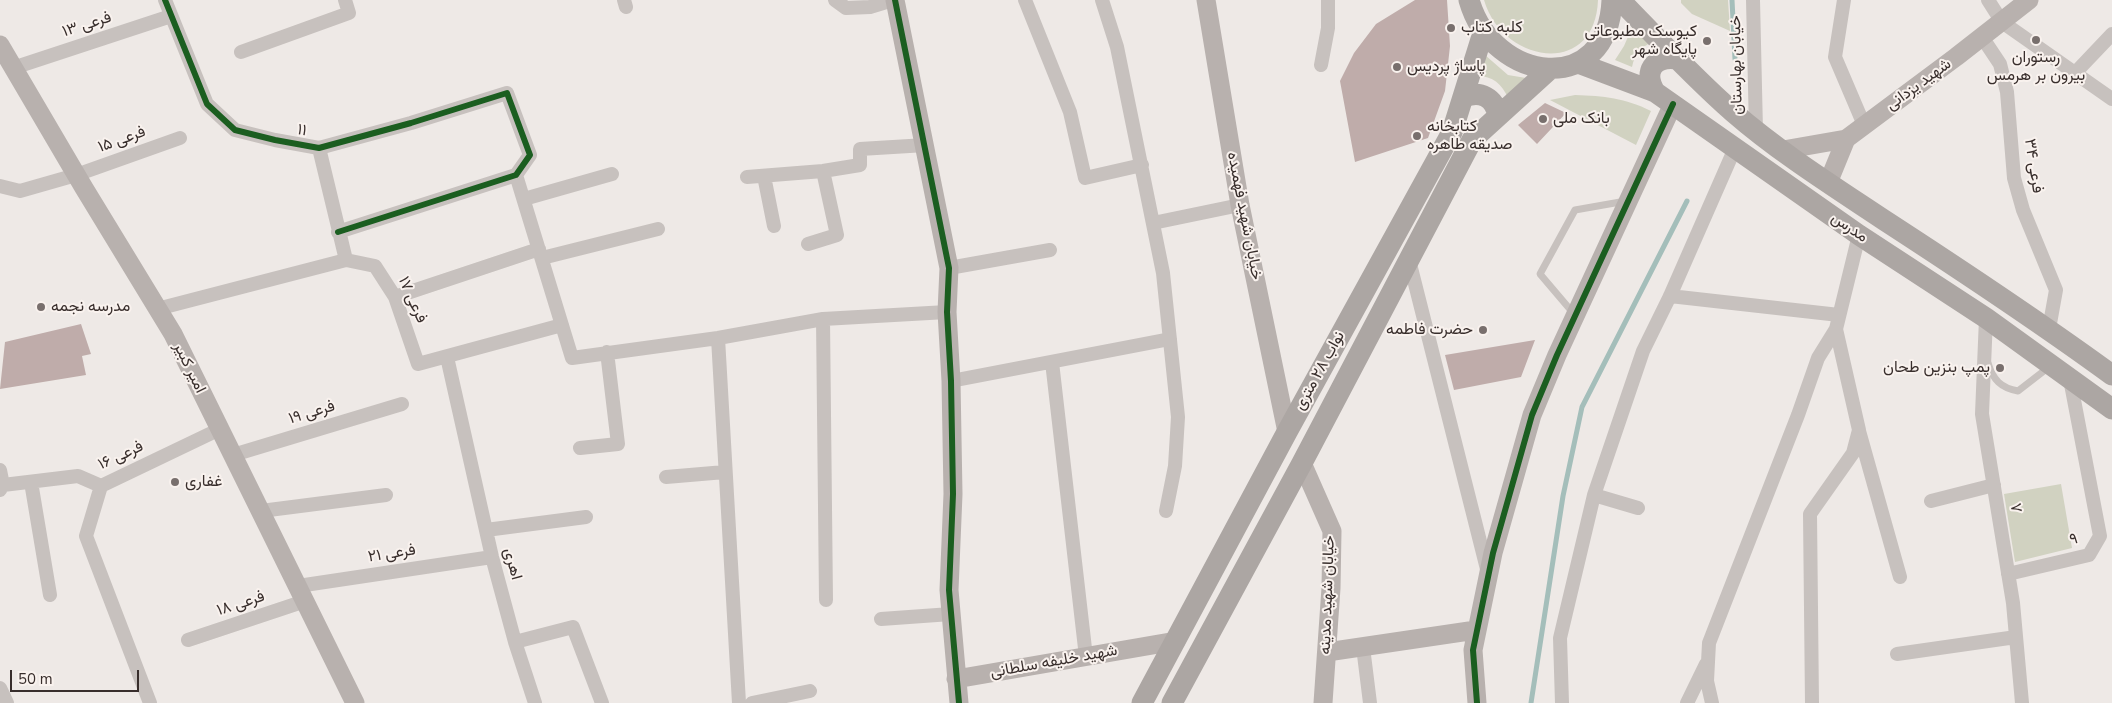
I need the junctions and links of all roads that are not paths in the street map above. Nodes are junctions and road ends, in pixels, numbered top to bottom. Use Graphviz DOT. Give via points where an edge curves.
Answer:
graph roads {
  1 [pos="165,0"];
  2 [pos="345,0"];
  3 [pos="894,0"];
  4 [pos="1025,0"];
  5 [pos="1102,0"];
  6 [pos="1206,0"];
  7 [pos="1328,0"];
  8 [pos="1469,0"];
  9 [pos="1612,0"];
  10 [pos="1620,0"];
  11 [pos="1752,0"];
  12 [pos="1844,0"];
  13 [pos="1988,0"];
  14 [pos="2029,0"];
  15 [pos="841,4"];
  16 [pos="171,16"];
  17 [pos="2002,22"];
  18 [pos="1484,33"];
  19 [pos="2112,34"];
  20 [pos="1982,37"];
  21 [pos="0,45"];
  22 [pos="241,52"];
  23 [pos="1677,59"];
  24 [pos="1578,63"];
  25 [pos="1321,65"];
  26 [pos="13,68"];
  27 [pos="1549,70"];
  28 [pos="2075,74"];
  29 [pos="1655,92"];
  30 [pos="1463,98"];
  31 [pos="2112,99"];
  32 [pos="1673,104"];
  33 [pos="1498,116"];
  34 [pos="1864,125"];
  35 [pos="1756,130"];
  36 [pos="180,138"];
  37 [pos="1846,138"];
  38 [pos="926,146"];
  39 [pos="319,148"];
  40 [pos="1735,148"];
  41 [pos="1783,150"];
  42 [pos="1142,164"];
  43 [pos="823,171"];
  44 [pos="612,174"];
  45 [pos="76,175"];
  46 [pos="516,175"];
  47 [pos="764,176"];
  48 [pos="747,177"];
  49 [pos="1828,183"];
  50 [pos="0,186"];
  51 [pos="524,198"];
  52 [pos="1628,201"];
  53 [pos="1240,205"];
  54 [pos="1153,223"];
  55 [pos="774,226"];
  56 [pos="658,229"];
  57 [pos="338,232"];
  58 [pos="1858,235"];
  59 [pos="808,244"];
  60 [pos="1050,250"];
  61 [pos="540,254"];
  62 [pos="346,260"];
  63 [pos="1409,260"];
  64 [pos="949,268"];
  65 [pos="1670,296"];
  66 [pos="395,297"];
  67 [pos="157,309"];
  68 [pos="947,312"];
  69 [pos="1575,316"];
  70 [pos="1986,318"];
  71 [pos="824,319"];
  72 [pos="1837,322"];
  73 [pos="562,325"];
  74 [pos="2049,329"];
  75 [pos="718,338"];
  76 [pos="1170,339"];
  77 [pos="1985,351"];
  78 [pos="607,352"];
  79 [pos="447,357"];
  80 [pos="1052,362"];
  81 [pos="2051,365"];
  82 [pos="2112,375"];
  83 [pos="2070,379"];
  84 [pos="951,381"];
  85 [pos="402,404"];
  86 [pos="2112,409"];
  87 [pos="220,429"];
  88 [pos="1859,430"];
  89 [pos="1286,432"];
  90 [pos="580,448"];
  91 [pos="233,455"];
  92 [pos="1302,463"];
  93 [pos="0,470"];
  94 [pos="725,472"];
  95 [pos="666,477"];
  96 [pos="31,482"];
  97 [pos="1994,485"];
  98 [pos="101,486"];
  99 [pos="1,488"];
  100 [pos="386,494"];
  101 [pos="1594,495"];
  102 [pos="1931,500"];
  103 [pos="1638,508"];
  104 [pos="261,511"];
  105 [pos="1166,511"];
  106 [pos="586,517"];
  107 [pos="486,530"];
  108 [pos="492,557"];
  109 [pos="2008,574"];
  110 [pos="1488,576"];
  111 [pos="1900,577"];
  112 [pos="301,594"];
  113 [pos="50,595"];
  114 [pos="826,600"];
  115 [pos="951,614"];
  116 [pos="881,619"];
  117 [pos="1476,630"];
  118 [pos="2016,637"];
  119 [pos="188,640"];
  120 [pos="1176,641"];
  121 [pos="515,642"];
  122 [pos="1363,647"];
  123 [pos="1327,652"];
  124 [pos="1897,654"];
  125 [pos="1086,657"];
  126 [pos="1708,658"];
  127 [pos="956,679"];
  128 [pos="0,688"];
  129 [pos="810,691"];
  130 [pos="7,703"];
  131 [pos="150,703"];
  132 [pos="355,703"];
  133 [pos="536,703"];
  134 [pos="602,703"];
  135 [pos="739,703"];
  136 [pos="752,703"];
  137 [pos="959,703"];
  138 [pos="1142,703"];
  139 [pos="1172,703"];
  140 [pos="1323,703"];
  141 [pos="1370,703"];
  142 [pos="1477,703"];
  143 [pos="1562,703"];
  144 [pos="1687,703"];
  145 [pos="1712,703"];
  146 [pos="1812,703"];
  147 [pos="2022,703"];
  1 -- 16 [label="street, ۱۱"];
  2 -- 22 [label="street" via="349,13"];
  3 -- 15 [label="street" via="870,7"];
  3 -- 38 [label="street"];
  4 -- 42 [label="street" via="1070,112 1085,178"];
  5 -- 42 [label="street" via="1117,46"];
  6 -- 53 [label="street, خیابان شهید فهمیده"];
  7 -- 25 [label="street" via="1328,28"];
  8 -- 18 [label="main road"];
  9 -- 24 [label="main road" via="1612,17 1601,43"];
  10 -- 23 [label="main road, مدرس"];
  11 -- 35 [label="street, خیابان بهارستان"];
  12 -- 34 [label="street" via="1835,58"];
  13 -- 17 [label="street"];
  14 -- 17 [label="street, شهید یزدانی"];
  16 -- 26 [label="street, فرعی ۱۳"];
  16 -- 39 [label="street, ۱۱" via="207,104 235,130"];
  17 -- 20 [label="street, شهید یزدانی"];
  17 -- 28 [label="street"];
  18 -- 27 [label="main road" via="1521,63"];
  18 -- 30 [label="main road, نواب ۲۸ متری"];
  19 -- 28 [label="street"];
  20 -- 34 [label="street, شهید یزدانی"];
  20 -- 74 [label="street, فرعی ۳۴" via="2000,64 2007,92 2014,178 2023,210 2056,290"];
  21 -- 26 [label="street, امیر کبیر"];
  23 -- 29 [label="main road" via="1666,58 1656,62 1649,77"];
  23 -- 35 [label="main road, مدرس" via="1733,113"];
  24 -- 27 [label="main road"];
  24 -- 29 [label="main road, مدرس"];
  26 -- 45 [label="street, امیر کبیر"];
  27 -- 33 [label="main road, نواب ۲۸ متری"];
  28 -- 31 [label="street"];
  29 -- 32 [label="main road, مدرس"];
  30 -- 33 [label="main road" via="1469,94 1483,95 1494,103"];
  30 -- 89 [label="main road, نواب ۲۸ متری" via="1452,132"];
  32 -- 40 [label="main road, مدرس"];
  32 -- 52 [label="street"];
  33 -- 63 [label="main road, نواب ۲۸ متری" via="1472,140"];
  34 -- 37 [label="street, شهید یزدانی"];
  35 -- 41 [label="main road, مدرس"];
  36 -- 45 [label="street, فرعی ۱۵"];
  37 -- 41 [label="street"];
  37 -- 49 [label="street"];
  38 -- 43 [label="street" via="860,149 860,165"];
  38 -- 64 [label="street"];
  39 -- 46 [label="street, ۱۱" via="507,93 530,155"];
  39 -- 57 [label="street"];
  40 -- 58 [label="main road, مدرس"];
  40 -- 65 [label="street"];
  41 -- 49 [label="main road, مدرس"];
  42 -- 54 [label="street"];
  43 -- 47 [label="street"];
  43 -- 59 [label="street" via="837,235"];
  44 -- 51 [label="street"];
  45 -- 50 [label="street, فرعی ۱۵" via="20,191"];
  45 -- 67 [label="street, امیر کبیر"];
  46 -- 51 [label="street"];
  46 -- 57 [label="street"];
  47 -- 48 [label="street"];
  47 -- 55 [label="street"];
  49 -- 74 [label="main road, مدرس"];
  51 -- 61 [label="street"];
  52 -- 69 [label="street"];
  52 -- 69 [label="lane" via="1575,210 1540,274"];
  53 -- 54 [label="street"];
  53 -- 89 [label="street, خیابان شهید فهمیده"];
  54 -- 76 [label="street" via="1163,273"];
  56 -- 61 [label="street"];
  57 -- 62 [label="street"];
  58 -- 70 [label="main road, مدرس"];
  58 -- 72 [label="street"];
  60 -- 64 [label="street"];
  61 -- 66 [label="street"];
  61 -- 73 [label="street"];
  62 -- 66 [label="street, فرعی ۱۷" via="375,266"];
  62 -- 67 [label="street, فرعی ۱۷"];
  63 -- 92 [label="main road, نواب ۲۸ متری"];
  63 -- 110 [label="street"];
  64 -- 68 [label="street"];
  65 -- 72 [label="street"];
  65 -- 101 [label="street" via="1643,351"];
  66 -- 79 [label="street, فرعی ۱۷" via="418,364"];
  67 -- 87 [label="street, امیر کبیر" via="173,334"];
  68 -- 71 [label="street"];
  68 -- 84 [label="street"];
  69 -- 110 [label="street" via="1532,415"];
  70 -- 77 [label="street, ۷"];
  70 -- 81 [label="main road, مدرس"];
  71 -- 75 [label="street"];
  71 -- 114 [label="street"];
  72 -- 88 [label="street"];
  72 -- 126 [label="street" via="1818,358 1709,643"];
  73 -- 78 [label="street" via="572,358"];
  73 -- 79 [label="street, فرعی ۱۷"];
  74 -- 82 [label="main road, مدرس"];
  75 -- 78 [label="street"];
  75 -- 94 [label="street"];
  76 -- 80 [label="street"];
  76 -- 105 [label="street" via="1178,416 1176,466"];
  77 -- 81 [label="lane" via="1993,377 2007,389 2018,391"];
  77 -- 97 [label="street, ۷" via="1982,414"];
  78 -- 90 [label="street" via="618,444"];
  79 -- 107 [label="street, اهری"];
  80 -- 84 [label="street"];
  80 -- 125 [label="street"];
  81 -- 83 [label="main road, مدرس"];
  83 -- 86 [label="main road, مدرس"];
  83 -- 109 [label="street, ۹" via="2100,536 2089,555"];
  84 -- 115 [label="street"];
  85 -- 91 [label="street, فرعی ۱۹"];
  87 -- 91 [label="street, امیر کبیر"];
  87 -- 98 [label="street, فرعی ۱۶"];
  88 -- 111 [label="street"];
  88 -- 146 [label="street" via="1853,454 1810,514"];
  89 -- 120 [label="main road, نواب ۲۸ متری"];
  91 -- 104 [label="street, امیر کبیر"];
  92 -- 123 [label="street, خیابان شهید مدینه" via="1332,531"];
  92 -- 139 [label="main road, نواب ۲۸ متری"];
  93 -- 99 [label="street"];
  94 -- 95 [label="street"];
  94 -- 135 [label="street"];
  96 -- 98 [label="street, فرعی ۱۶" via="78,476"];
  96 -- 99 [label="street, فرعی ۱۶"];
  96 -- 113 [label="street"];
  97 -- 102 [label="street"];
  97 -- 109 [label="street, ۷"];
  98 -- 131 [label="street" via="86,536"];
  100 -- 104 [label="street"];
  101 -- 103 [label="street"];
  101 -- 143 [label="street" via="1560,638"];
  104 -- 112 [label="street, امیر کبیر"];
  106 -- 107 [label="street"];
  107 -- 108 [label="street, اهری"];
  108 -- 112 [label="street, فرعی ۲۱"];
  108 -- 121 [label="street, اهری"];
  109 -- 118 [label="street, ۷"];
  110 -- 117 [label="street"];
  112 -- 119 [label="street, فرعی ۱۸"];
  112 -- 132 [label="street, امیر کبیر"];
  115 -- 116 [label="street"];
  115 -- 127 [label="street"];
  117 -- 122 [label="street"];
  117 -- 142 [label="street" via="1473,650"];
  118 -- 124 [label="street"];
  118 -- 147 [label="street, ۷"];
  120 -- 125 [label="street, شهید خلیفه سلطانی"];
  120 -- 138 [label="main road, نواب ۲۸ متری"];
  121 -- 133 [label="street, اهری"];
  121 -- 134 [label="street" via="574,627"];
  122 -- 123 [label="street"];
  122 -- 141 [label="street"];
  123 -- 140 [label="street, خیابان شهید مدینه"];
  125 -- 127 [label="street, شهید خلیفه سلطانی"];
  126 -- 144 [label="street"];
  126 -- 145 [label="street"];
  127 -- 137 [label="street"];
  128 -- 130 [label="street"];
  129 -- 136 [label="street"];
}
